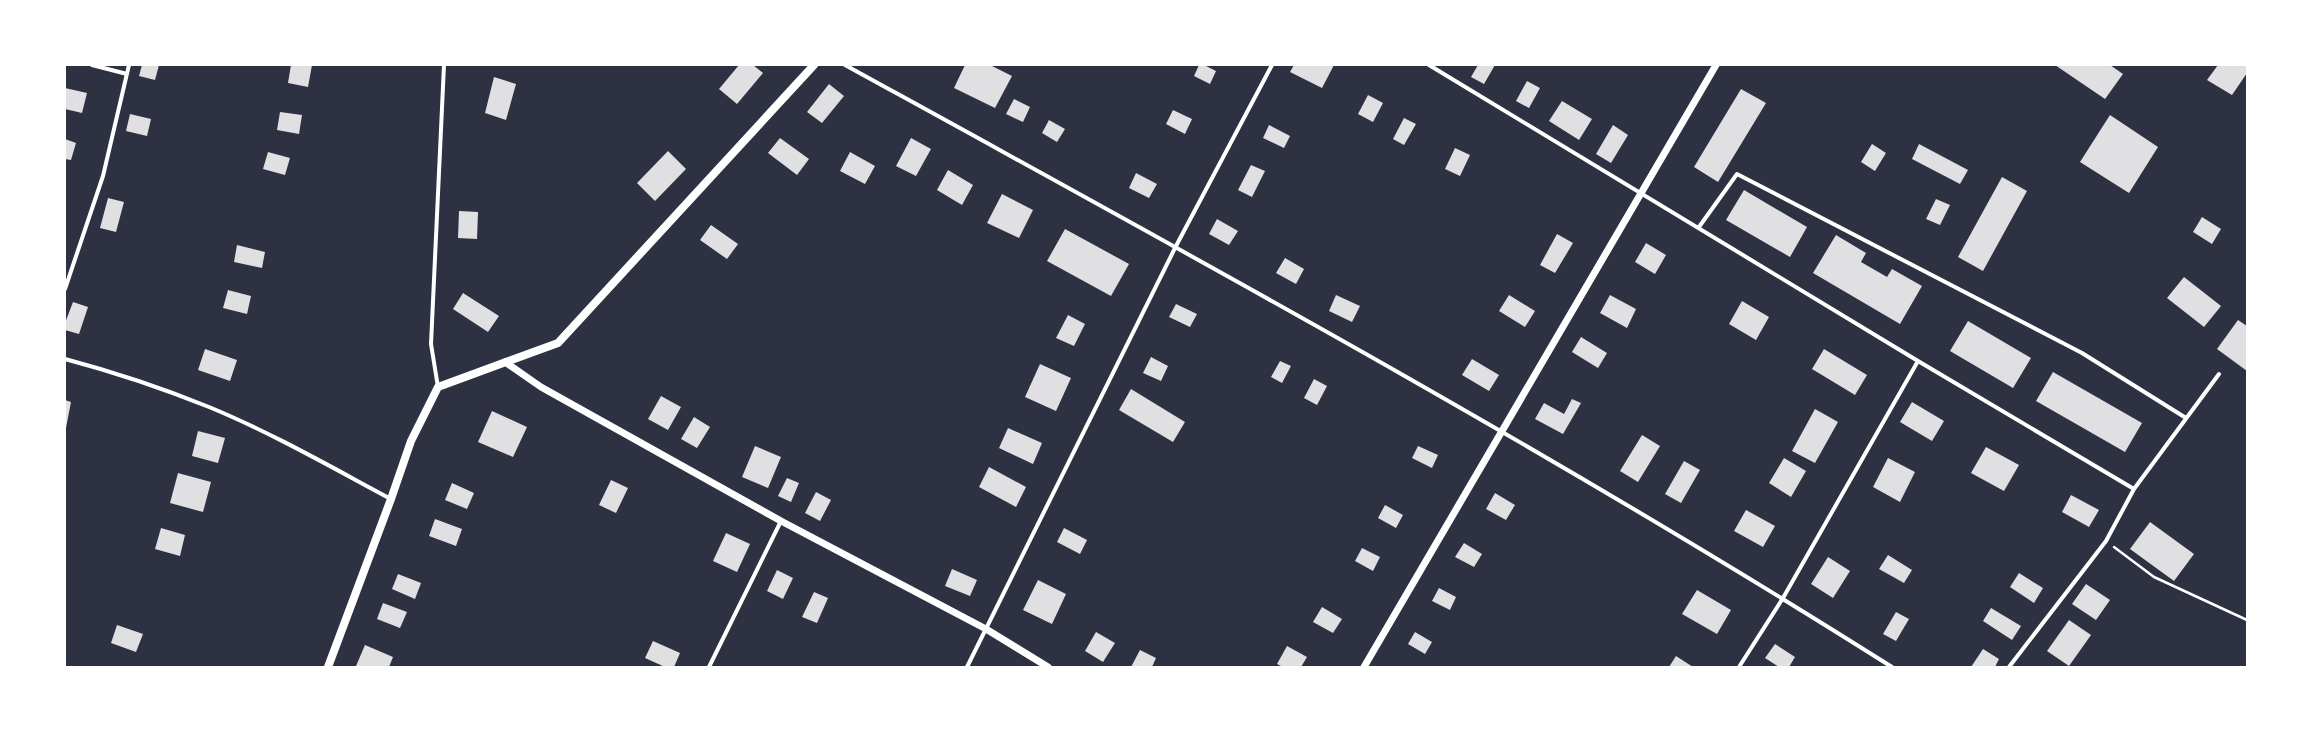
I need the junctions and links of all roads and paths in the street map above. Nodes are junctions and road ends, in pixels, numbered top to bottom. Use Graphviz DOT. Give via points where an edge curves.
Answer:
graph roads {
  1 [pos="92,65"];
  2 [pos="129,65"];
  3 [pos="444,65"];
  4 [pos="814,65"];
  5 [pos="845,65"];
  6 [pos="1272,65"];
  7 [pos="1429,65"];
  8 [pos="1716,65"];
  9 [pos="127,74"];
  10 [pos="1642,193"];
  11 [pos="1699,227"];
  12 [pos="1176,246"];
  13 [pos="65,289"];
  14 [pos="65,359"];
  15 [pos="1918,361"];
  16 [pos="505,362"];
  17 [pos="2219,374"];
  18 [pos="438,386"];
  19 [pos="2186,418"];
  20 [pos="1500,432"];
  21 [pos="2134,489"];
  22 [pos="391,499"];
  23 [pos="781,521"];
  24 [pos="2106,541"];
  25 [pos="1783,598"];
  26 [pos="2247,620"];
  27 [pos="986,629"];
  28 [pos="328,667"];
  29 [pos="709,667"];
  30 [pos="967,667"];
  31 [pos="1048,667"];
  32 [pos="1364,667"];
  33 [pos="1739,667"];
  34 [pos="1892,667"];
  35 [pos="2009,667"];
  1 -- 9 [label="street"];
  2 -- 9 [label="street"];
  3 -- 18 [label="street" via="430,344"];
  4 -- 16 [label="main road" via="558,343"];
  5 -- 12 [label="street"];
  6 -- 12 [label="street"];
  7 -- 10 [label="street"];
  8 -- 10 [label="street"];
  9 -- 13 [label="street" via="103,176"];
  10 -- 11 [label="street"];
  10 -- 20 [label="street"];
  11 -- 15 [label="street"];
  11 -- 19 [label="street" via="1737,174 2082,353"];
  12 -- 20 [label="street"];
  12 -- 27 [label="street"];
  14 -- 22 [label="street" via="105,370 209,407 299,450"];
  15 -- 21 [label="street"];
  15 -- 25 [label="street"];
  16 -- 18 [label="main road"];
  16 -- 23 [label="street" via="541,387"];
  17 -- 19 [label="street"];
  18 -- 22 [label="main road" via="411,440"];
  19 -- 21 [label="street"];
  20 -- 25 [label="street"];
  20 -- 32 [label="street"];
  21 -- 24 [label="street"];
  22 -- 28 [label="main road"];
  23 -- 27 [label="street"];
  23 -- 29 [label="street"];
  24 -- 26 [label="path" via="2154,577"];
  24 -- 35 [label="street"];
  25 -- 33 [label="street"];
  25 -- 34 [label="street"];
  27 -- 30 [label="street"];
  27 -- 31 [label="street"];
}
